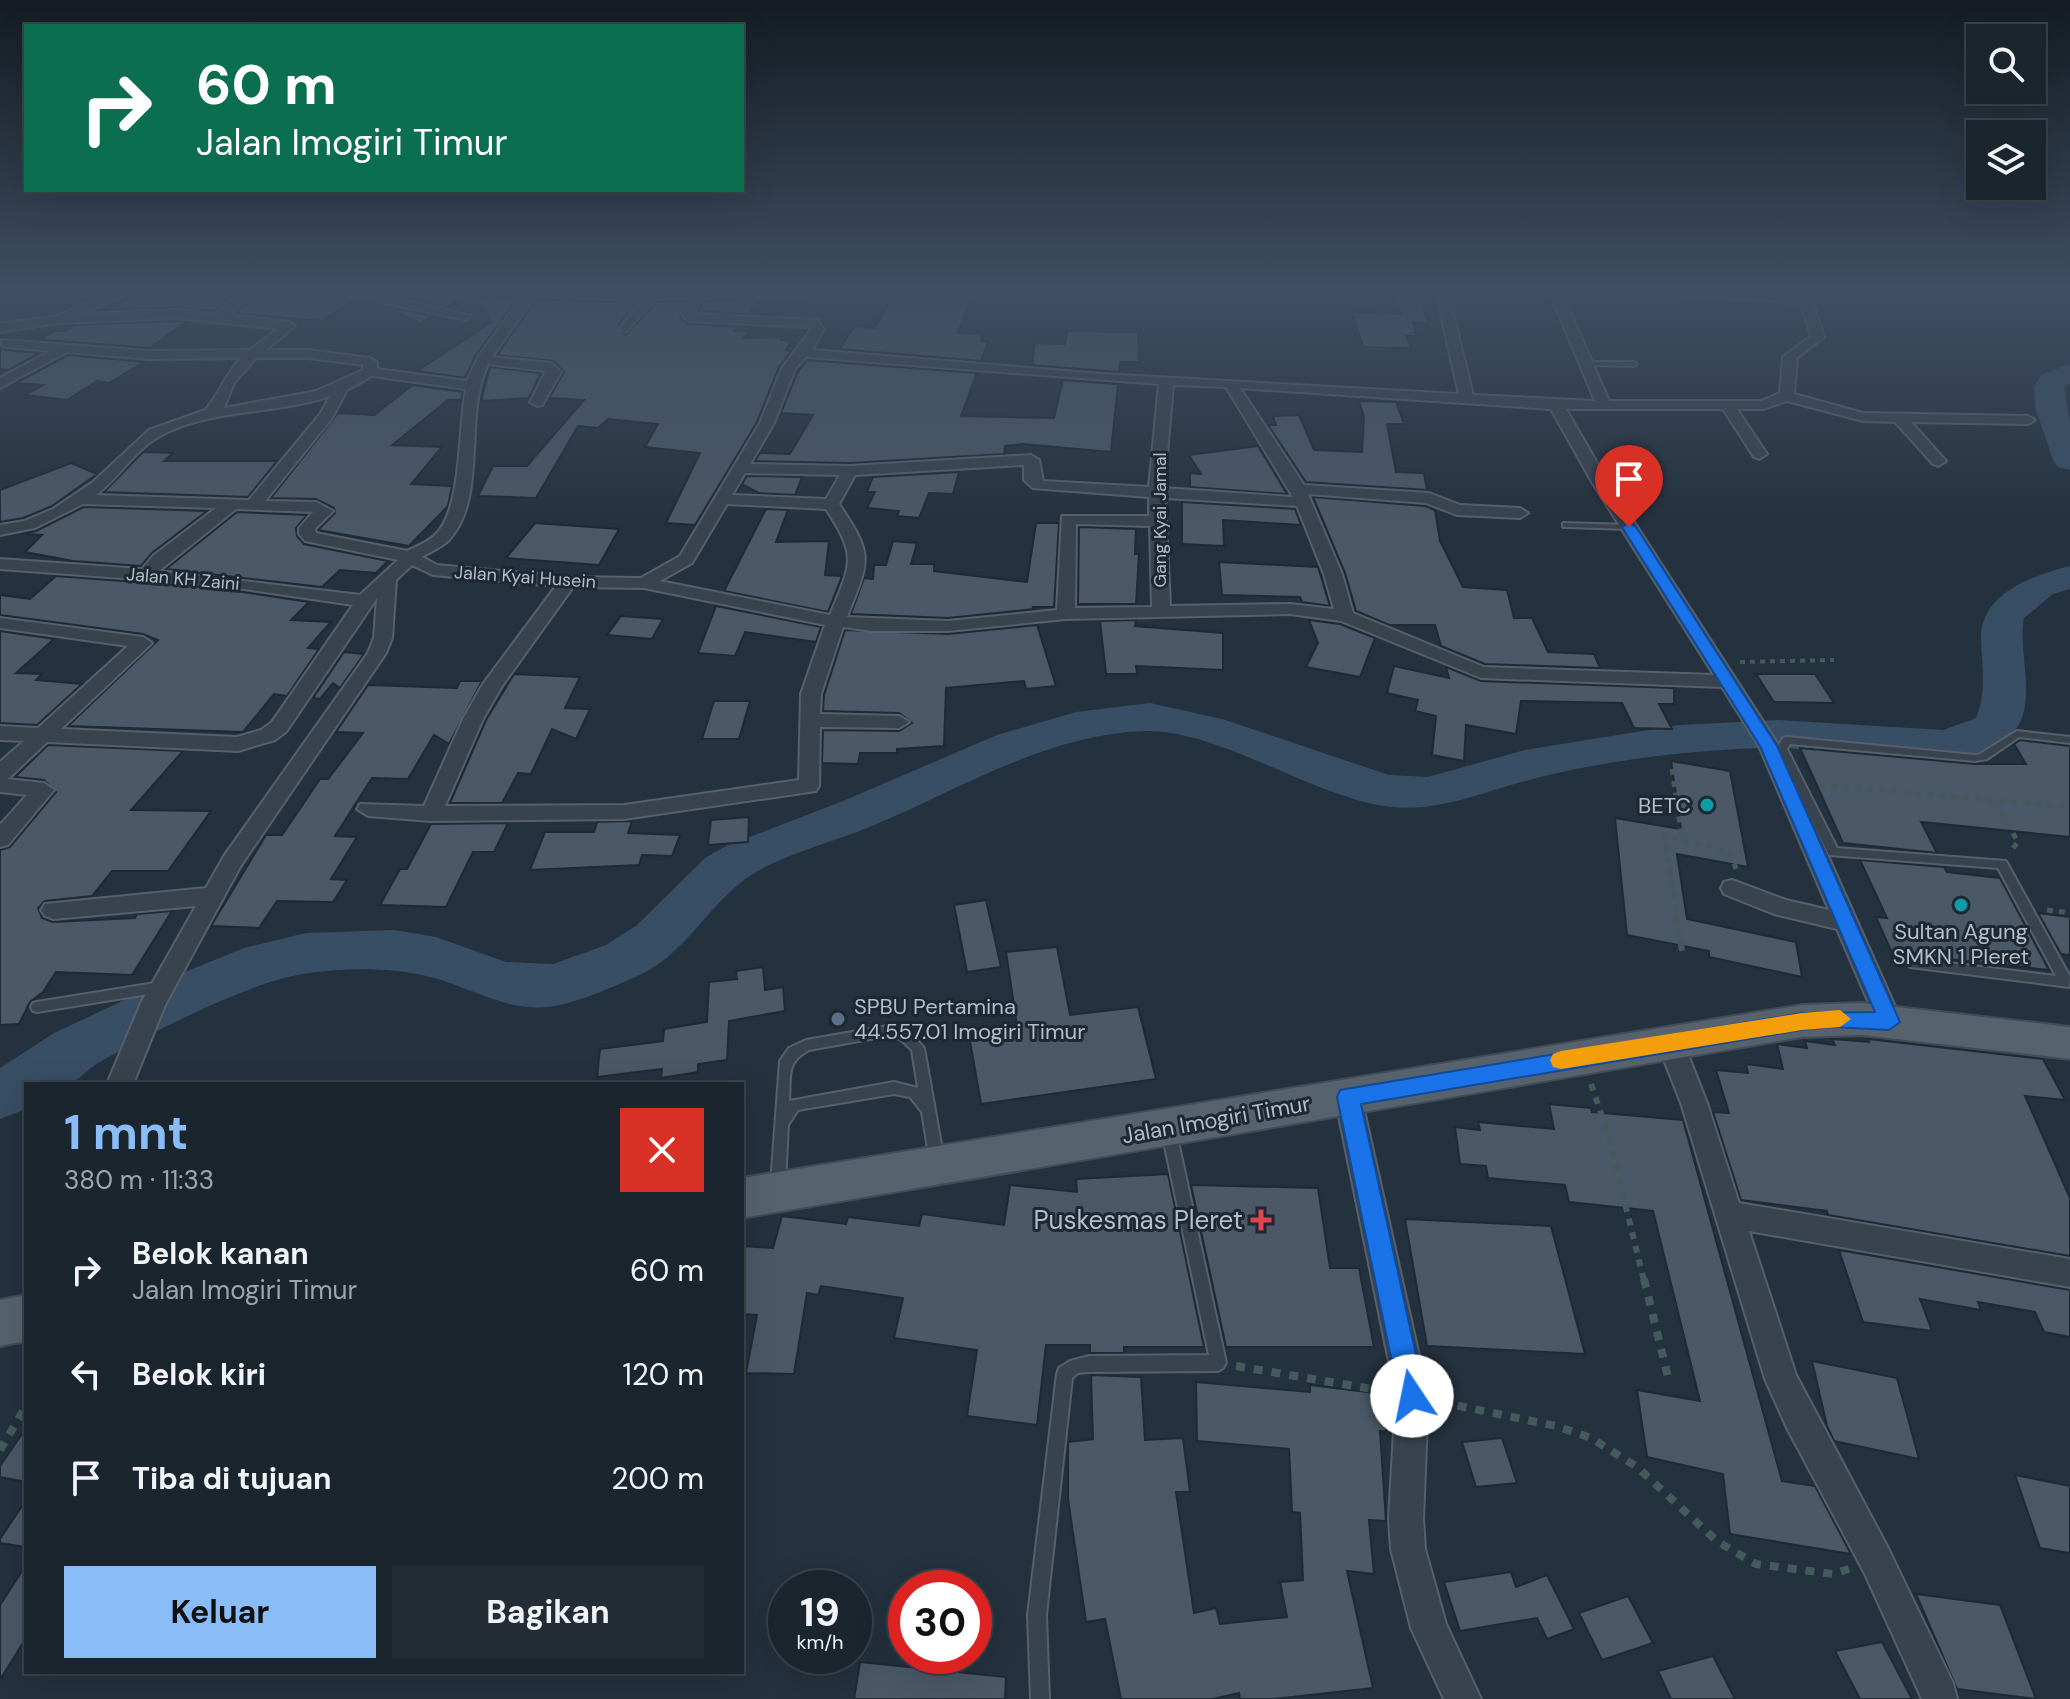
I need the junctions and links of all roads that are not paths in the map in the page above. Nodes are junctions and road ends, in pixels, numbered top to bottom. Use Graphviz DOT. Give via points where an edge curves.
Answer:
graph roads {
  1 [pos="28,368"];
  2 [pos="239,368"];
  3 [pos="370,368"];
  4 [pos="480,368"];
  5 [pos="552,368"];
  6 [pos="789,368"];
  7 [pos="994,368"];
  8 [pos="1460,368"];
  9 [pos="1588,368"];
  10 [pos="1789,368"];
  11 [pos="370,372"];
  12 [pos="1166,382"];
  13 [pos="1230,383"];
  14 [pos="0,384"];
  15 [pos="473,386"];
  16 [pos="341,387"];
  17 [pos="1786,396"];
  18 [pos="1467,400"];
  19 [pos="537,402"];
  20 [pos="1556,405"];
  21 [pos="1604,405"];
  22 [pos="1727,405"];
  23 [pos="209,415"];
  24 [pos="1900,419"];
  25 [pos="2028,420"];
  26 [pos="1759,454"];
  27 [pos="1938,461"];
  28 [pos="740,468"];
  29 [pos="850,471"];
  30 [pos="1158,495"];
  31 [pos="1301,496"];
  32 [pos="78,499"];
  33 [pos="721,499"];
  34 [pos="235,502"];
  35 [pos="255,503"];
  36 [pos="831,504"];
  37 [pos="1520,513"];
  38 [pos="1158,521"];
  39 [pos="1566,525"];
  40 [pos="1629,527"];
  41 [pos="0,530"];
  42 [pos="410,557"];
  43 [pos="0,564"];
  44 [pos="146,575"];
  45 [pos="388,575"];
  46 [pos="568,582"];
  47 [pos="644,583"];
  48 [pos="364,601"];
  49 [pos="1161,612"];
  50 [pos="1066,614"];
  51 [pos="1345,616"];
  52 [pos="834,622"];
  53 [pos="0,623"];
  54 [pos="1728,681"];
  55 [pos="810,720"];
  56 [pos="899,722"];
  57 [pos="0,733"];
  58 [pos="39,735"];
  59 [pos="2070,740"];
  60 [pos="0,774"];
  61 [pos="0,785"];
  62 [pos="368,809"];
  63 [pos="431,814"];
  64 [pos="0,839"];
  65 [pos="1739,890"];
  66 [pos="212,896"];
  67 [pos="53,910"];
  68 [pos="1843,922"];
  69 [pos="1914,964"];
  70 [pos="2068,982"];
  71 [pos="157,994"];
  72 [pos="37,1007"];
  73 [pos="1889,1022"];
  74 [pos="1670,1042"];
  75 [pos="2067,1049"];
  76 [pos="121,1082"];
  77 [pos="1348,1097"];
  78 [pos="931,1112"];
  79 [pos="781,1124"];
  80 [pos="1168,1128"];
  81 [pos="938,1167"];
  82 [pos="760,1195"];
  83 [pos="1729,1214"];
  84 [pos="2070,1273"];
  85 [pos="1946,1698"];
  86 [pos="1040,1699"];
  87 [pos="1463,1699"];
  1 -- 14 [label="street"];
  2 -- 23 [label="street"];
  3 -- 11 [label="street"];
  4 -- 15 [label="street"];
  5 -- 19 [label="street"];
  6 -- 28 [label="street" via="767,423"];
  7 -- 12 [label="street"];
  8 -- 18 [label="street"];
  9 -- 21 [label="street"];
  10 -- 17 [label="street"];
  11 -- 15 [label="street"];
  11 -- 16 [label="street"];
  12 -- 13 [label="street"];
  12 -- 30 [label="street, Gang Kyai Jamal"];
  13 -- 18 [label="street"];
  13 -- 31 [label="street"];
  15 -- 42 [label="street" via="457,507 442,538"];
  16 -- 23 [label="street"];
  16 -- 35 [label="street" via="327,415"];
  17 -- 22 [label="street" via="1763,405"];
  17 -- 24 [label="street" via="1851,415"];
  18 -- 20 [label="street"];
  20 -- 21 [label="street"];
  20 -- 40 [label="street"];
  21 -- 22 [label="street"];
  22 -- 26 [label="street"];
  23 -- 32 [label="street" via="155,433"];
  24 -- 25 [label="street"];
  24 -- 27 [label="street"];
  28 -- 29 [label="street"];
  28 -- 33 [label="street"];
  29 -- 30 [label="street" via="1031,460 1032,480 1039,485"];
  29 -- 36 [label="street"];
  30 -- 31 [label="street"];
  30 -- 38 [label="street, Gang Kyai Jamal"];
  31 -- 37 [label="street" via="1429,498 1457,510"];
  31 -- 51 [label="street"];
  32 -- 34 [label="street"];
  32 -- 41 [label="street" via="34,523"];
  33 -- 36 [label="street"];
  33 -- 47 [label="street" via="686,559"];
  34 -- 35 [label="street"];
  34 -- 44 [label="street"];
  35 -- 42 [label="street, Jalan Kyai Husein" via="322,508 325,511 307,528 311,537"];
  36 -- 52 [label="street" via="853,537 859,564"];
  38 -- 49 [label="street, Gang Kyai Jamal"];
  38 -- 50 [label="street" via="1068,519"];
  39 -- 40 [label="lane"];
  40 -- 54 [label="street"];
  42 -- 45 [label="street"];
  42 -- 46 [label="street, Jalan Kyai Husein" via="433,570"];
  43 -- 44 [label="street, Jalan KH Zaini"];
  44 -- 48 [label="street, Jalan KH Zaini"];
  45 -- 48 [label="street"];
  45 -- 66 [label="street" via="377,653"];
  46 -- 47 [label="street, Jalan Kyai Husein"];
  46 -- 63 [label="street" via="493,684"];
  47 -- 52 [label="street, Jalan Kyai Husein"];
  48 -- 58 [label="street" via="279,727 252,741"];
  49 -- 50 [label="street, Jalan Kyai Husein"];
  49 -- 51 [label="street, Jalan Kyai Husein" via="1290,609"];
  50 -- 52 [label="street, Jalan Kyai Husein" via="908,628"];
  51 -- 54 [label="street, Jalan Kyai Husein" via="1481,672"];
  52 -- 55 [label="street" via="811,694"];
  53 -- 58 [label="street" via="143,643"];
  54 -- 68 [label="street" via="1769,746"];
  55 -- 56 [label="street"];
  55 -- 63 [label="street" via="809,786 624,812"];
  57 -- 58 [label="street"];
  58 -- 60 [label="street"];
  59 -- 70 [label="lane" via="2017,734 1975,758 1787,740 1782,749 1833,852 2002,864"];
  61 -- 64 [label="street" via="44,790"];
  62 -- 63 [label="street"];
  65 -- 68 [label="street" via="1782,908"];
  66 -- 67 [label="street"];
  66 -- 71 [label="street"];
  68 -- 73 [label="street"];
  69 -- 70 [label="lane"];
  71 -- 72 [label="lane"];
  71 -- 76 [label="street"];
  73 -- 74 [label="main road, Jalan Imogiri Timur" via="1817,1020"];
  73 -- 75 [label="main road, Jalan Imogiri Timur"];
  74 -- 77 [label="main road, Jalan Imogiri Timur"];
  74 -- 83 [label="street"];
  77 -- 80 [label="main road, Jalan Imogiri Timur"];
  77 -- 87 [label="street" via="1412,1396 1408,1549 1429,1628"];
  78 -- 79 [label="lane" via="914,1092 894,1088 794,1105"];
  78 -- 79 [label="lane" via="918,1048 904,1034 887,1031 806,1045 794,1052 786,1061"];
  78 -- 81 [label="lane"];
  79 -- 82 [label="lane"];
  80 -- 81 [label="main road, Jalan Imogiri Timur"];
  80 -- 86 [label="lane" via="1218,1363 1089,1364 1065,1374 1037,1615"];
  81 -- 82 [label="main road, Jalan Imogiri Timur"];
  83 -- 84 [label="street"];
  83 -- 85 [label="street" via="1798,1417"];
}
